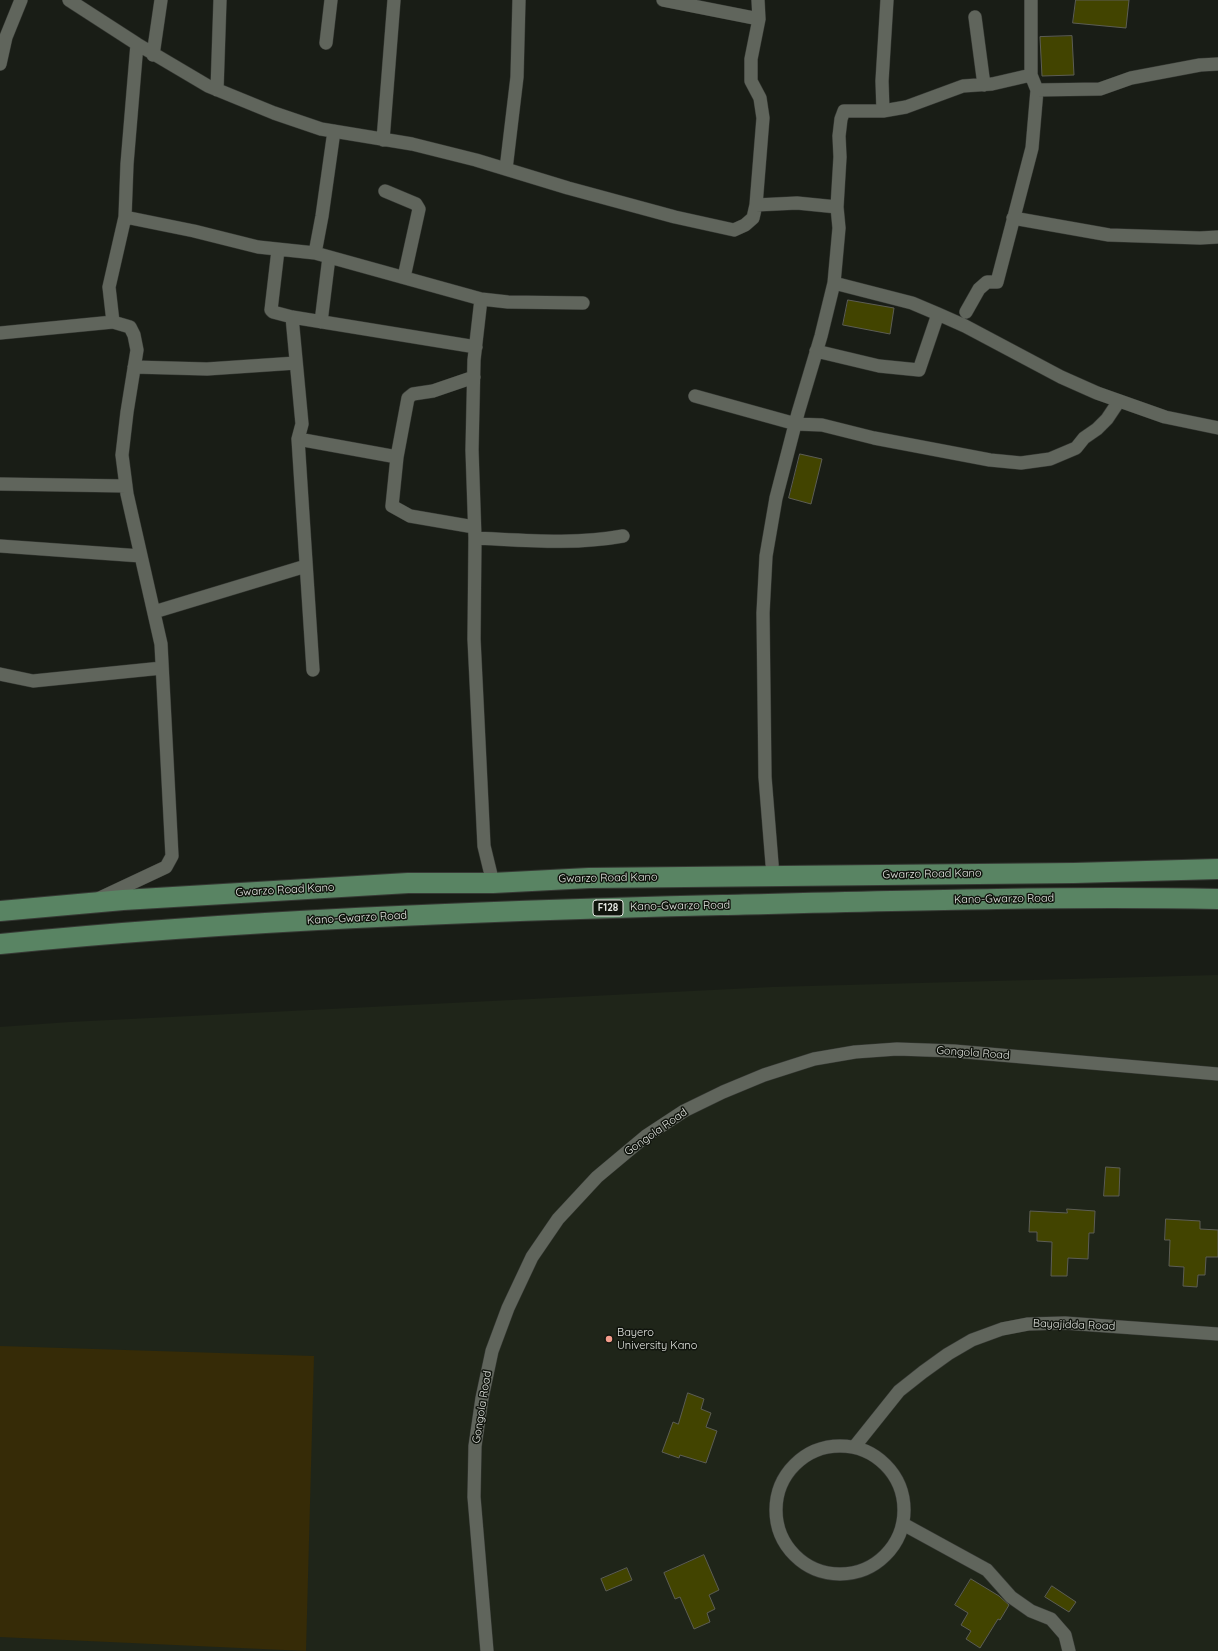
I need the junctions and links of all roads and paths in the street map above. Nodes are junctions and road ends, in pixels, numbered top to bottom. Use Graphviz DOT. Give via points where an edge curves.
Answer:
graph roads {
  1 [pos="21,0"];
  2 [pos="69,0"];
  3 [pos="161,0"];
  4 [pos="220,0"];
  5 [pos="331,0"];
  6 [pos="394,0"];
  7 [pos="519,0"];
  8 [pos="663,0"];
  9 [pos="758,0"];
  10 [pos="887,0"];
  11 [pos="1031,0"];
  12 [pos="975,17"];
  13 [pos="759,19"];
  14 [pos="326,43"];
  15 [pos="137,44"];
  16 [pos="1,50"];
  17 [pos="153,55"];
  18 [pos="0,64"];
  19 [pos="1218,64"];
  20 [pos="1031,75"];
  21 [pos="984,85"];
  22 [pos="217,90"];
  23 [pos="1037,90"];
  24 [pos="883,111"];
  25 [pos="334,131"];
  26 [pos="383,140"];
  27 [pos="506,169"];
  28 [pos="385,191"];
  29 [pos="756,205"];
  30 [pos="837,207"];
  31 [pos="125,217"];
  32 [pos="1013,218"];
  33 [pos="1218,237"];
  34 [pos="278,250"];
  35 [pos="315,253"];
  36 [pos="329,257"];
  37 [pos="404,277"];
  38 [pos="834,283"];
  39 [pos="480,300"];
  40 [pos="583,303"];
  41 [pos="966,312"];
  42 [pos="938,314"];
  43 [pos="292,317"];
  44 [pos="113,322"];
  45 [pos="321,322"];
  46 [pos="0,333"];
  47 [pos="476,347"];
  48 [pos="816,351"];
  49 [pos="296,364"];
  50 [pos="134,367"];
  51 [pos="474,377"];
  52 [pos="695,396"];
  53 [pos="1118,401"];
  54 [pos="796,424"];
  55 [pos="1218,428"];
  56 [pos="298,438"];
  57 [pos="397,457"];
  58 [pos="0,484"];
  59 [pos="126,486"];
  60 [pos="474,532"];
  61 [pos="623,536"];
  62 [pos="0,546"];
  63 [pos="141,556"];
  64 [pos="306,566"];
  65 [pos="154,612"];
  66 [pos="162,668"];
  67 [pos="313,670"];
  68 [pos="0,674"];
  69 [pos="1218,869"];
  70 [pos="773,876"];
  71 [pos="493,883"];
  72 [pos="1218,899"];
  73 [pos="92,902"];
  74 [pos="0,911"];
  75 [pos="0,944"];
  76 [pos="1218,1074"];
  77 [pos="1218,1334"];
  78 [pos="855,1446"];
  79 [pos="903,1524"];
  80 [pos="487,1651"];
  81 [pos="1069,1651"];
  1 -- 16 [label="street"];
  2 -- 15 [label="street"];
  3 -- 17 [label="street"];
  4 -- 22 [label="street"];
  5 -- 14 [label="street"];
  6 -- 26 [label="street"];
  7 -- 27 [label="street" via="517,77"];
  8 -- 13 [label="street"];
  9 -- 13 [label="street"];
  10 -- 24 [label="street" via="882,81"];
  11 -- 20 [label="street"];
  12 -- 21 [label="street"];
  13 -- 29 [label="street" via="751,59 750,81 760,98 763,118"];
  15 -- 17 [label="street"];
  15 -- 31 [label="street"];
  16 -- 18 [label="street"];
  17 -- 22 [label="street"];
  19 -- 23 [label="street" via="1130,78 1100,89"];
  20 -- 21 [label="street"];
  20 -- 23 [label="street"];
  21 -- 24 [label="street" via="963,86 906,107"];
  22 -- 25 [label="street" via="274,113"];
  23 -- 32 [label="street" via="1032,148"];
  24 -- 30 [label="street" via="844,111 839,136"];
  25 -- 26 [label="street"];
  25 -- 35 [label="street"];
  26 -- 27 [label="street" via="412,144"];
  27 -- 29 [label="street" via="667,215 734,230 746,226 753,218"];
  28 -- 37 [label="street" via="416,204 418,209"];
  29 -- 30 [label="street" via="797,204"];
  30 -- 38 [label="street" via="839,228"];
  31 -- 34 [label="street" via="194,231 258,248"];
  31 -- 44 [label="street" via="109,287"];
  32 -- 33 [label="street" via="1109,235"];
  32 -- 41 [label="street" via="996,282 987,282 983,286"];
  34 -- 35 [label="street"];
  34 -- 43 [label="street" via="271,310"];
  35 -- 36 [label="street"];
  36 -- 37 [label="street"];
  36 -- 45 [label="street"];
  37 -- 39 [label="street"];
  38 -- 42 [label="street" via="912,303"];
  38 -- 48 [label="street"];
  39 -- 40 [label="street"];
  39 -- 47 [label="street"];
  42 -- 48 [label="street" via="918,370 879,366"];
  42 -- 53 [label="street" via="986,336 1061,377"];
  43 -- 45 [label="street"];
  43 -- 49 [label="street"];
  44 -- 46 [label="street"];
  44 -- 50 [label="street" via="130,327 134,335 137,350"];
  45 -- 47 [label="street"];
  47 -- 51 [label="street"];
  48 -- 54 [label="street"];
  49 -- 50 [label="street" via="207,369"];
  49 -- 56 [label="street" via="302,424"];
  50 -- 59 [label="street" via="122,455"];
  51 -- 57 [label="street" via="433,391 413,394 408,398"];
  51 -- 60 [label="street"];
  52 -- 54 [label="street"];
  53 -- 54 [label="street" via="1107,419 1076,448 1050,459 1021,463 990,460 874,438 822,425"];
  53 -- 55 [label="street"];
  54 -- 70 [label="street" via="776,498 764,583 765,777"];
  56 -- 57 [label="street"];
  56 -- 64 [label="street"];
  57 -- 60 [label="street" via="392,506 410,516"];
  58 -- 59 [label="street"];
  59 -- 63 [label="street"];
  60 -- 61 [label="street" via="539,541"];
  60 -- 71 [label="street" via="474,639 484,846"];
  62 -- 63 [label="street"];
  63 -- 65 [label="street"];
  64 -- 65 [label="street"];
  64 -- 67 [label="street"];
  65 -- 66 [label="street" via="161,644"];
  66 -- 68 [label="street" via="33,681"];
  66 -- 73 [label="street" via="172,856 166,867"];
  69 -- 70 [label="main road, Gwarzo Road Kano"];
  70 -- 71 [label="main road, Gwarzo Road Kano" via="589,878"];
  71 -- 73 [label="main road, Gwarzo Road Kano" via="408,883"];
  72 -- 75 [label="main road, Kano-Gwarzo Road / F128" via="942,899 559,909 264,923"];
  73 -- 74 [label="main road, Gwarzo Road Kano"];
  76 -- 80 [label="street, Gongola Road" via="954,1051 897,1049 855,1052 814,1059 764,1075 684,1111 646,1136 596,1177 558,1220 532,1257 508,1308 492,1351 475,1446 474,1490"];
  77 -- 78 [label="street, Bayajidda Road" via="1065,1323 1028,1324 1002,1329 972,1340 923,1372 899,1392"];
  78 -- 79 [label="street" via="873,1455 888,1468 899,1485 904,1504"];
  78 -- 79 [label="street" via="832,1446 812,1452 790,1470 782,1482 776,1503 777,1524 785,1544 800,1560 819,1570 840,1574 861,1570 880,1560 894,1544"];
  79 -- 81 [label="street" via="987,1570 1011,1597 1030,1610 1051,1619 1065,1635"];
}
